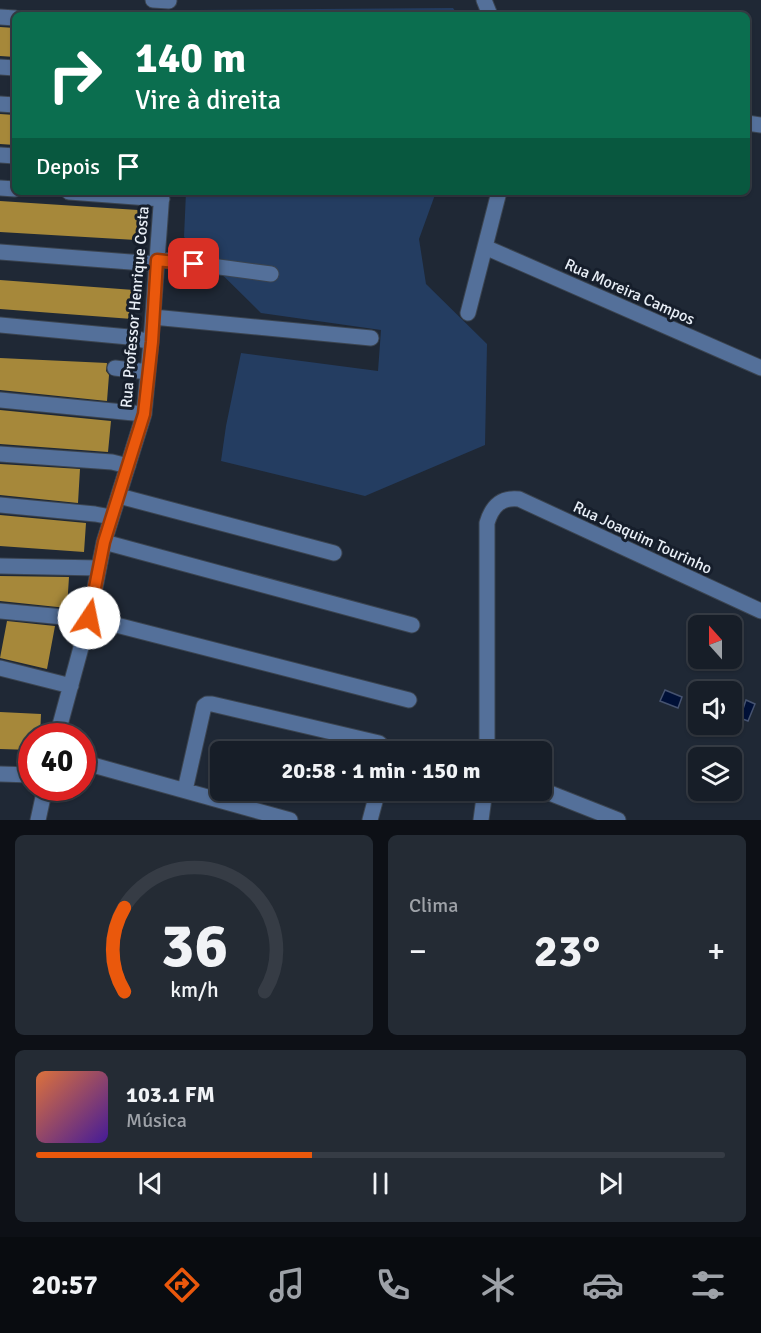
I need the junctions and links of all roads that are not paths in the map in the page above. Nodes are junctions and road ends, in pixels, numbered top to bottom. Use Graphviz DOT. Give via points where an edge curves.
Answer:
graph roads {
  1 [pos="153,0"];
  2 [pos="169,0"];
  3 [pos="139,195"];
  4 [pos="498,195"];
  5 [pos="162,196"];
  6 [pos="484,247"];
  7 [pos="0,252"];
  8 [pos="157,262"];
  9 [pos="271,274"];
  10 [pos="468,313"];
  11 [pos="153,317"];
  12 [pos="0,325"];
  13 [pos="371,338"];
  14 [pos="152,342"];
  15 [pos="115,368"];
  16 [pos="761,368"];
  17 [pos="148,372"];
  18 [pos="0,400"];
  19 [pos="144,414"];
  20 [pos="0,454"];
  21 [pos="128,466"];
  22 [pos="119,496"];
  23 [pos="0,505"];
  24 [pos="111,517"];
  25 [pos="104,542"];
  26 [pos="334,553"];
  27 [pos="0,566"];
  28 [pos="99,568"];
  29 [pos="0,611"];
  30 [pos="761,611"];
  31 [pos="89,618"];
  32 [pos="412,625"];
  33 [pos="0,668"];
  34 [pos="71,686"];
  35 [pos="409,700"];
  36 [pos="61,723"];
  37 [pos="370,741"];
  38 [pos="487,741"];
  39 [pos="96,766"];
  40 [pos="0,774"];
  41 [pos="18,775"];
  42 [pos="185,790"];
  43 [pos="552,794"];
  44 [pos="42,801"];
  45 [pos="375,801"];
  46 [pos="484,801"];
  47 [pos="38,820"];
  48 [pos="290,820"];
  49 [pos="370,820"];
  50 [pos="481,820"];
  51 [pos="618,820"];
  1 -- 2 [label="street"];
  3 -- 5 [label="street"];
  4 -- 6 [label="street"];
  5 -- 8 [label="street, Rua Professor Henrique Costa"];
  6 -- 10 [label="street"];
  6 -- 16 [label="street, Rua Moreira Campos"];
  7 -- 8 [label="street"];
  8 -- 9 [label="street"];
  8 -- 11 [label="street, Rua Professor Henrique Costa"];
  11 -- 13 [label="street"];
  11 -- 14 [label="street, Rua Professor Henrique Costa"];
  12 -- 14 [label="street"];
  14 -- 17 [label="street, Rua Professor Henrique Costa"];
  15 -- 17 [label="street"];
  17 -- 19 [label="street, Rua Professor Henrique Costa"];
  18 -- 19 [label="street"];
  19 -- 21 [label="street, Rua Professor Henrique Costa"];
  20 -- 21 [label="street"];
  21 -- 22 [label="street, Rua Professor Henrique Costa"];
  22 -- 24 [label="street, Rua Professor Henrique Costa"];
  22 -- 26 [label="street"];
  23 -- 24 [label="street"];
  24 -- 25 [label="street, Rua Professor Henrique Costa"];
  25 -- 28 [label="street, Rua Professor Henrique Costa"];
  25 -- 32 [label="street"];
  27 -- 28 [label="street"];
  28 -- 31 [label="street, Rua Professor Henrique Costa"];
  29 -- 31 [label="street"];
  30 -- 38 [label="street, Rua Joaquim Tourinho" via="519,499 499,503 490,512 487,524"];
  31 -- 34 [label="street, Rua Professor Henrique Costa"];
  31 -- 35 [label="street"];
  33 -- 34 [label="street"];
  34 -- 36 [label="street, Rua Professor Henrique Costa"];
  37 -- 42 [label="street" via="207,704"];
  39 -- 42 [label="street"];
  40 -- 41 [label="street"];
  42 -- 48 [label="street"];
  43 -- 51 [label="street"];
  44 -- 47 [label="street"];
  45 -- 49 [label="street"];
  46 -- 50 [label="street"];
}
